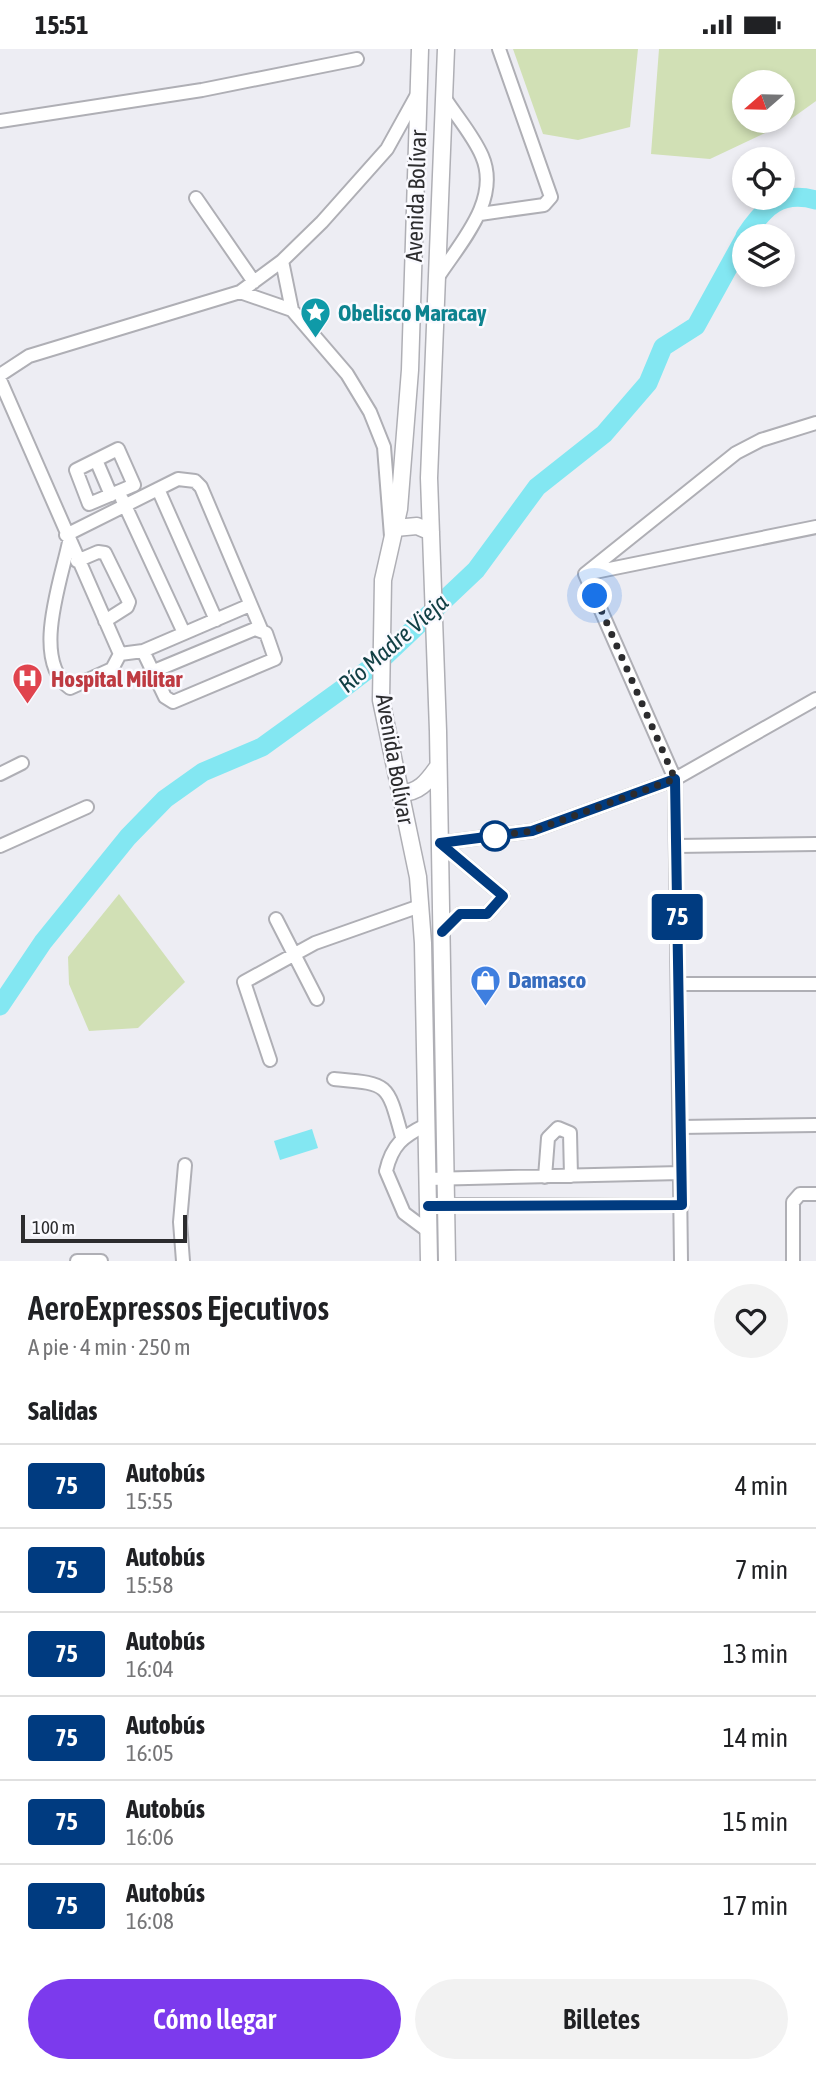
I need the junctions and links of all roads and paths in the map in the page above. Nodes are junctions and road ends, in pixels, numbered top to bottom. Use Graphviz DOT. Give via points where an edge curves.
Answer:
graph roads {
  1 [pos="421,49"];
  2 [pos="446,49"];
  3 [pos="499,49"];
  4 [pos="357,59"];
  5 [pos="420,89"];
  6 [pos="444,97"];
  7 [pos="0,121"];
  8 [pos="196,198"];
  9 [pos="480,214"];
  10 [pos="282,261"];
  11 [pos="438,277"];
  12 [pos="254,282"];
  13 [pos="240,292"];
  14 [pos="292,310"];
  15 [pos="0,375"];
  16 [pos="0,380"];
  17 [pos="816,423"];
  18 [pos="96,460"];
  19 [pos="158,489"];
  20 [pos="115,493"];
  21 [pos="124,505"];
  22 [pos="816,527"];
  23 [pos="395,528"];
  24 [pos="431,532"];
  25 [pos="67,538"];
  26 [pos="392,545"];
  27 [pos="77,561"];
  28 [pos="585,573"];
  29 [pos="250,605"];
  30 [pos="216,620"];
  31 [pos="105,621"];
  32 [pos="261,629"];
  33 [pos="184,633"];
  34 [pos="143,651"];
  35 [pos="120,654"];
  36 [pos="154,671"];
  37 [pos="816,699"];
  38 [pos="22,763"];
  39 [pos="438,768"];
  40 [pos="0,774"];
  41 [pos="675,779"];
  42 [pos="399,790"];
  43 [pos="87,807"];
  44 [pos="440,843"];
  45 [pos="816,843"];
  46 [pos="0,846"];
  47 [pos="676,846"];
  48 [pos="420,906"];
  49 [pos="276,919"];
  50 [pos="442,932"];
  51 [pos="295,956"];
  52 [pos="678,983"];
  53 [pos="816,984"];
  54 [pos="317,999"];
  55 [pos="270,1060"];
  56 [pos="334,1079"];
  57 [pos="426,1125"];
  58 [pos="816,1125"];
  59 [pos="680,1126"];
  60 [pos="402,1137"];
  61 [pos="185,1165"];
  62 [pos="681,1173"];
  63 [pos="571,1176"];
  64 [pos="545,1177"];
  65 [pos="427,1179"];
  66 [pos="446,1179"];
  67 [pos="816,1194"];
  68 [pos="446,1205"];
  69 [pos="682,1205"];
  70 [pos="428,1206"];
  71 [pos="428,1231"];
  72 [pos="77,1261"];
  73 [pos="101,1261"];
  74 [pos="183,1261"];
  75 [pos="429,1261"];
  76 [pos="447,1261"];
  77 [pos="681,1261"];
  78 [pos="793,1261"];
  1 -- 5 [label="main road, Avenida Bolívar"];
  2 -- 6 [label="main road, Avenida Bolívar"];
  3 -- 9 [label="street" via="551,197 544,205"];
  4 -- 7 [label="street" via="202,90"];
  5 -- 10 [label="street" via="387,149"];
  5 -- 23 [label="main road, Avenida Bolívar" via="410,370"];
  6 -- 9 [label="street" via="485,165"];
  6 -- 11 [label="main road, Avenida Bolívar"];
  8 -- 12 [label="street"];
  9 -- 11 [label="street"];
  10 -- 12 [label="street"];
  10 -- 14 [label="street"];
  11 -- 24 [label="main road, Avenida Bolívar"];
  12 -- 13 [label="street"];
  13 -- 14 [label="street"];
  13 -- 15 [label="street" via="29,356"];
  14 -- 26 [label="street" via="347,375 370,412 384,447"];
  16 -- 25 [label="street"];
  17 -- 28 [label="street" via="736,453"];
  18 -- 20 [label="street"];
  18 -- 20 [label="street" via="118,449 122,452 135,483"];
  18 -- 20 [label="street" via="76,470 87,502"];
  19 -- 21 [label="street"];
  19 -- 29 [label="street" via="186,479 201,487"];
  19 -- 30 [label="street"];
  20 -- 21 [label="street"];
  21 -- 25 [label="street"];
  21 -- 33 [label="street"];
  22 -- 28 [label="street"];
  23 -- 24 [label="main road" via="417,526"];
  23 -- 26 [label="main road, Avenida Bolívar"];
  24 -- 39 [label="main road, Avenida Bolívar"];
  25 -- 27 [label="street"];
  25 -- 35 [label="street" via="50,629 50,655 60,681 70,688 112,669"];
  26 -- 42 [label="main road, Avenida Bolívar" via="383,580 381,700"];
  27 -- 31 [label="street"];
  27 -- 31 [label="street" via="98,552 111,561 129,602"];
  28 -- 41 [label="street"];
  29 -- 30 [label="street"];
  29 -- 32 [label="street"];
  30 -- 33 [label="street"];
  31 -- 35 [label="street"];
  32 -- 36 [label="street"];
  32 -- 36 [label="street" via="273,662 179,701 168,701"];
  33 -- 34 [label="street"];
  34 -- 35 [label="street"];
  34 -- 36 [label="street"];
  37 -- 41 [label="street"];
  38 -- 40 [label="street"];
  39 -- 42 [label="main road" via="414,791"];
  39 -- 44 [label="main road, Avenida Bolívar"];
  41 -- 44 [label="street" via="532,831"];
  41 -- 47 [label="street"];
  42 -- 48 [label="main road, Avenida Bolívar"];
  43 -- 46 [label="street"];
  44 -- 50 [label="main road, Avenida Bolívar"];
  44 -- 50 [label="street" via="503,896 487,914 460,914"];
  45 -- 47 [label="street"];
  47 -- 52 [label="street"];
  48 -- 51 [label="street" via="315,943"];
  48 -- 57 [label="main road, Avenida Bolívar"];
  49 -- 51 [label="street"];
  50 -- 66 [label="main road, Avenida Bolívar"];
  51 -- 54 [label="street"];
  51 -- 55 [label="street" via="243,984"];
  52 -- 53 [label="street"];
  52 -- 59 [label="street"];
  56 -- 60 [label="street" via="378,1083 390,1098"];
  57 -- 60 [label="street"];
  57 -- 65 [label="main road, Avenida Bolívar"];
  58 -- 59 [label="street"];
  59 -- 62 [label="street"];
  60 -- 71 [label="street" via="387,1166 387,1176 404,1213"];
  61 -- 74 [label="street" via="180,1222"];
  62 -- 63 [label="street"];
  62 -- 69 [label="street"];
  63 -- 64 [label="street"];
  63 -- 64 [label="street" via="570,1133 558,1128 548,1138"];
  64 -- 66 [label="street"];
  65 -- 66 [label="street"];
  65 -- 70 [label="main road, Avenida Bolívar"];
  66 -- 68 [label="main road, Avenida Bolívar"];
  67 -- 78 [label="street" via="800,1194 793,1202"];
  68 -- 69 [label="street"];
  68 -- 70 [label="street"];
  68 -- 76 [label="main road, Avenida Bolívar"];
  69 -- 77 [label="street"];
  70 -- 71 [label="main road, Avenida Bolívar"];
  71 -- 75 [label="main road, Avenida Bolívar"];
  72 -- 73 [label="street"];
}
